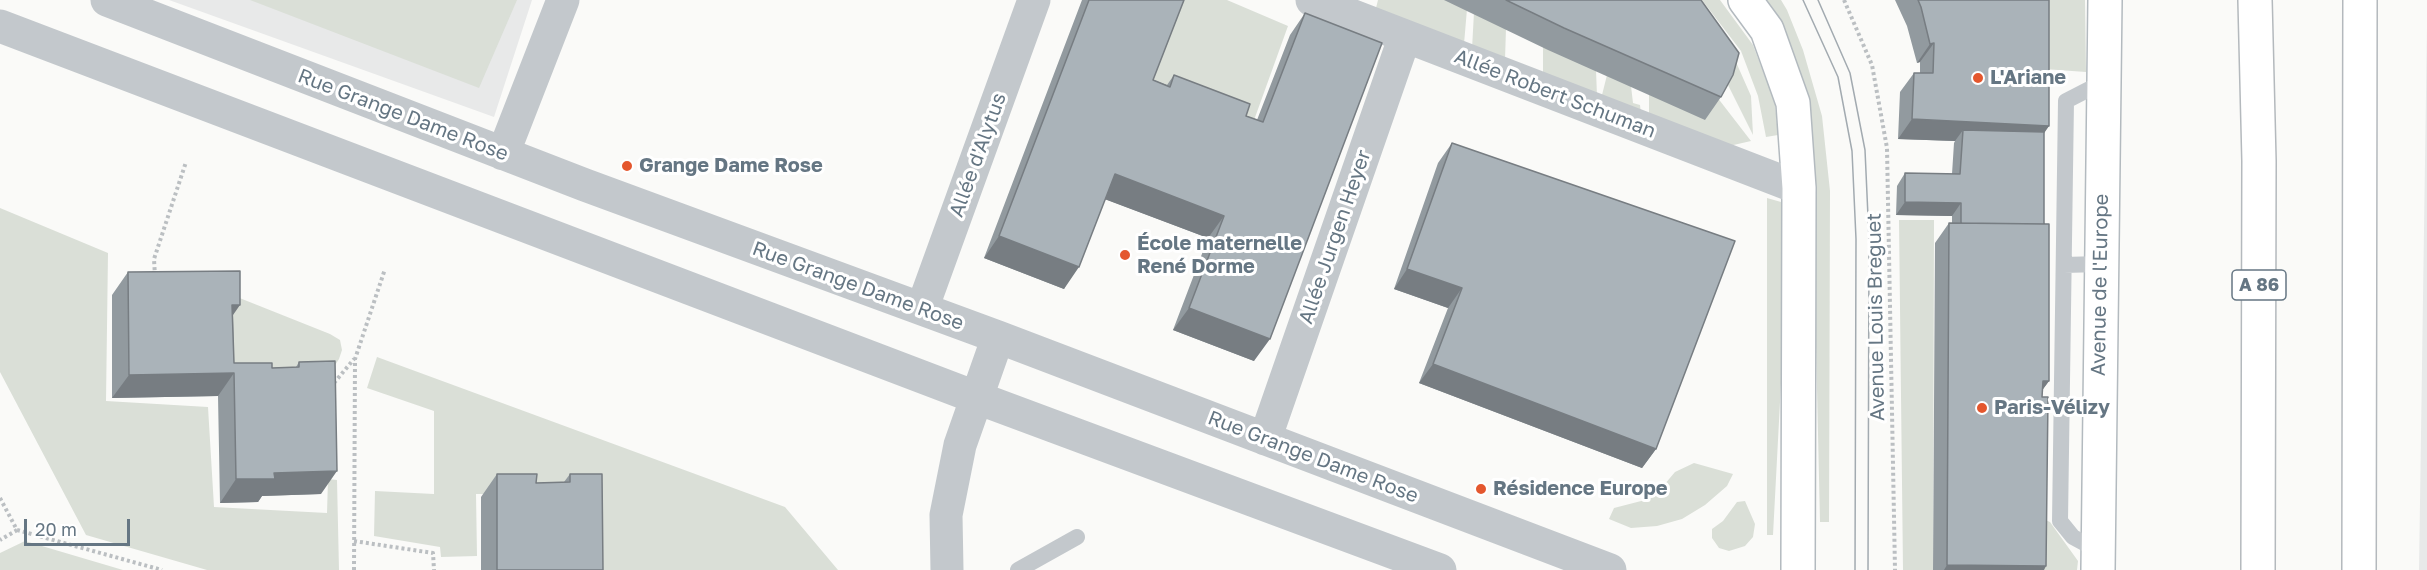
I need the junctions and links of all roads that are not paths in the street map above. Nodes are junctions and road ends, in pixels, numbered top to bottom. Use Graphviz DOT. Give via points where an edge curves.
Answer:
graph roads {
  1 [pos="107,0"];
  2 [pos="563,0"];
  3 [pos="1034,0"];
  4 [pos="1312,0"];
  5 [pos="1745,0"];
  6 [pos="2105,0"];
  7 [pos="2255,0"];
  8 [pos="2360,0"];
  9 [pos="0,26"];
  10 [pos="1405,36"];
  11 [pos="2103,82"];
  12 [pos="503,154"];
  13 [pos="1799,188"];
  14 [pos="2100,264"];
  15 [pos="2064,265"];
  16 [pos="922,309"];
  17 [pos="998,337"];
  18 [pos="975,397"];
  19 [pos="1264,439"];
  20 [pos="1077,537"];
  21 [pos="2098,560"];
  22 [pos="946,570"];
  23 [pos="1018,570"];
  24 [pos="1440,570"];
  25 [pos="1610,570"];
  26 [pos="1798,570"];
  27 [pos="2258,570"];
  28 [pos="2359,570"];
  1 -- 12 [label="street, Rue Grange Dame Rose"];
  2 -- 12 [label="street"];
  3 -- 16 [label="street, Allée d'Alytus"];
  4 -- 10 [label="street, Allée Robert Schuman"];
  5 -- 13 [label="main road" via="1767,30 1793,102"];
  6 -- 11 [label="main road, Avenue de l'Europe"];
  7 -- 27 [label="main road, A 86" via="2259,161"];
  8 -- 28 [label="main road"];
  9 -- 18 [label="street"];
  10 -- 13 [label="street, Allée Robert Schuman"];
  10 -- 19 [label="street, Allée Jurgen Heyer"];
  11 -- 14 [label="main road, Avenue de l'Europe"];
  11 -- 15 [label="lane" via="2066,101"];
  12 -- 16 [label="street, Rue Grange Dame Rose"];
  13 -- 26 [label="main road"];
  14 -- 15 [label="lane"];
  14 -- 21 [label="main road, Avenue de l'Europe"];
  15 -- 21 [label="lane" via="2060,521"];
  16 -- 17 [label="street, Rue Grange Dame Rose"];
  17 -- 18 [label="street"];
  17 -- 19 [label="street, Rue Grange Dame Rose"];
  18 -- 22 [label="street" via="960,445 946,515"];
  18 -- 24 [label="street"];
  19 -- 25 [label="street, Rue Grange Dame Rose"];
  20 -- 23 [label="lane"];
}
